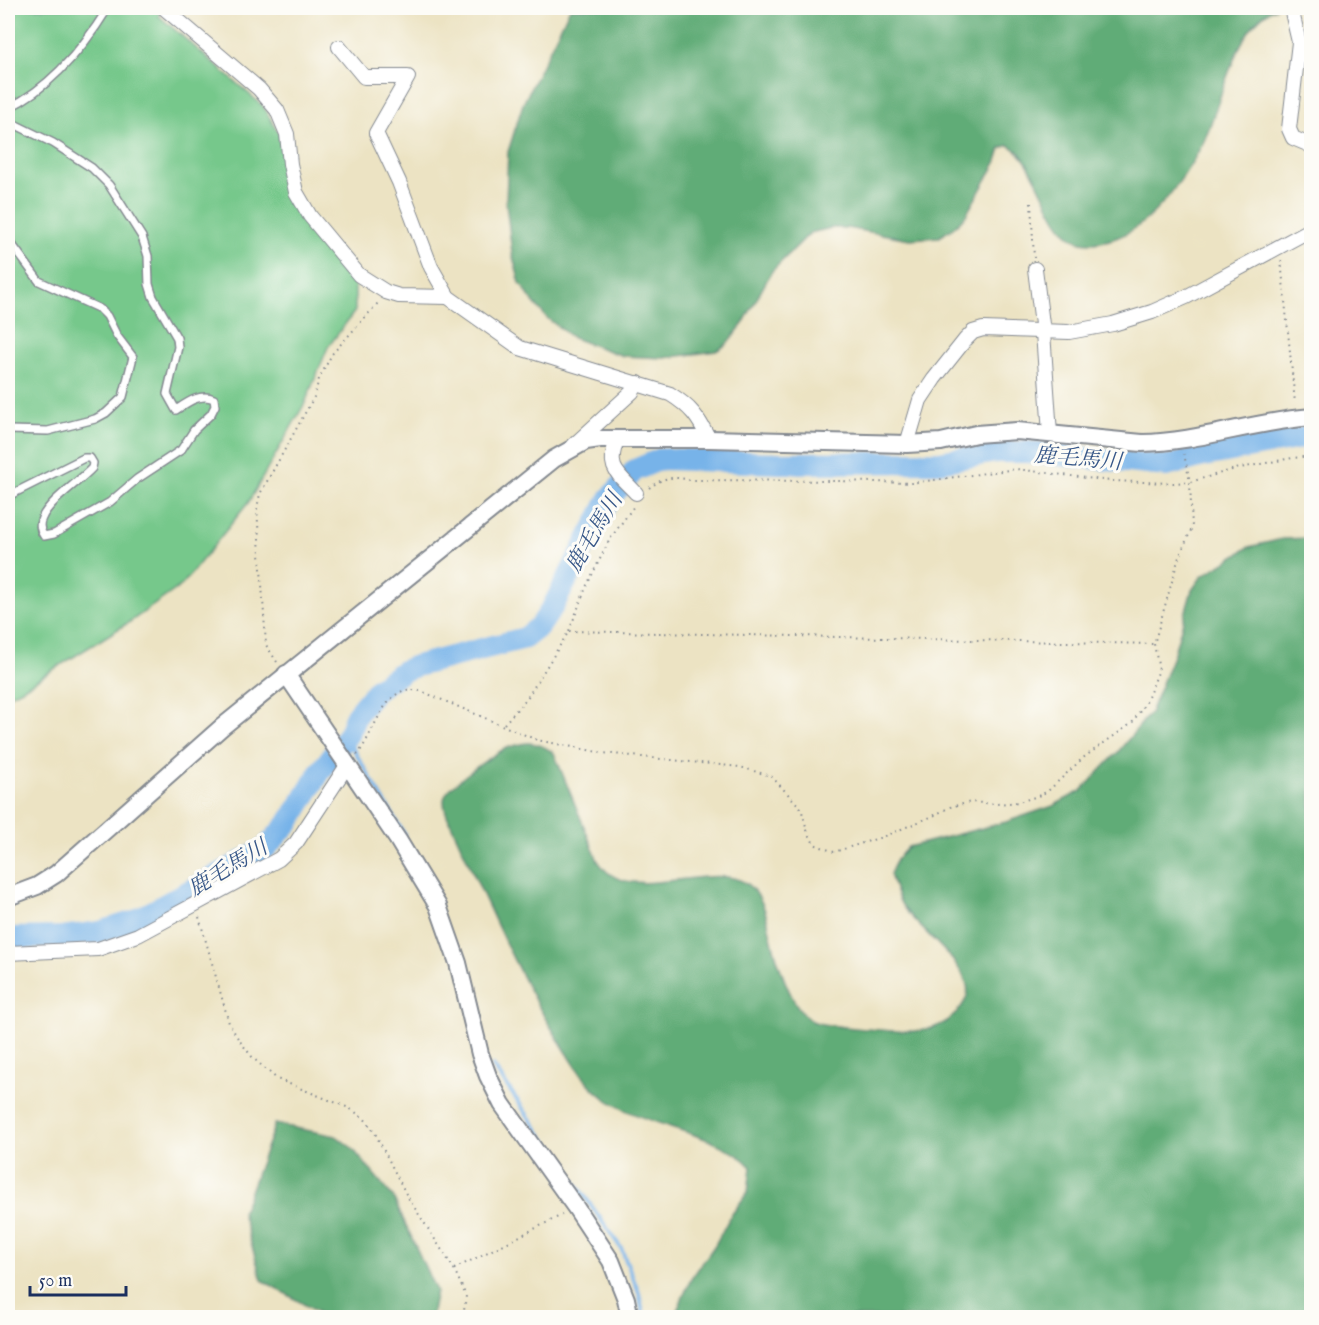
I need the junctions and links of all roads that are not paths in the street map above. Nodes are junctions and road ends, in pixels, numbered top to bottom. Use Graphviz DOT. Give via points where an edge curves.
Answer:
graph roads {
  1 [pos="108,8"];
  2 [pos="164,8"];
  3 [pos="1291,8"];
  4 [pos="339,47"];
  5 [pos="8,108"];
  6 [pos="8,121"];
  7 [pos="1311,146"];
  8 [pos="1311,229"];
  9 [pos="8,239"];
  10 [pos="1035,269"];
  11 [pos="448,297"];
  12 [pos="1043,332"];
  13 [pos="638,383"];
  14 [pos="1304,417"];
  15 [pos="8,430"];
  16 [pos="1050,434"];
  17 [pos="709,439"];
  18 [pos="617,440"];
  19 [pos="907,444"];
  20 [pos="570,448"];
  21 [pos="638,495"];
  22 [pos="8,496"];
  23 [pos="286,674"];
  24 [pos="349,760"];
  25 [pos="8,897"];
  26 [pos="8,954"];
  27 [pos="630,1317"];
  1 -- 5 [label="lane" via="61,69 31,96"];
  2 -- 11 [label="street" via="278,110 287,134 296,192 310,216 359,274 399,296"];
  3 -- 7 [label="street" via="1299,42 1289,129 1293,138"];
  4 -- 11 [label="street" via="364,76 408,77 376,133 431,267"];
  6 -- 22 [label="lane" via="92,168 109,186 142,237 153,297 177,338 167,394 176,410 192,399 206,396 214,399 215,406 181,450 110,502 54,534 45,536 41,532 42,518 92,468 90,458"];
  8 -- 12 [label="street" via="1230,275 1152,312 1113,324"];
  9 -- 15 [label="lane" via="39,281 100,309 133,357 123,397 106,413 48,431"];
  10 -- 12 [label="street"];
  11 -- 13 [label="street" via="520,348"];
  12 -- 16 [label="street"];
  12 -- 19 [label="street" via="974,332 920,400"];
  13 -- 17 [label="street" via="688,405"];
  13 -- 20 [label="street"];
  14 -- 16 [label="street" via="1163,442"];
  16 -- 19 [label="street" via="1017,431"];
  17 -- 18 [label="street"];
  17 -- 19 [label="street"];
  18 -- 20 [label="street" via="586,441"];
  18 -- 21 [label="street" via="612,464"];
  20 -- 23 [label="street"];
  23 -- 24 [label="street"];
  23 -- 25 [label="street" via="56,874"];
  24 -- 26 [label="street" via="296,843 279,859 138,935 98,949"];
  24 -- 27 [label="street" via="438,906 458,963 480,1054 502,1104 611,1261"];
}
